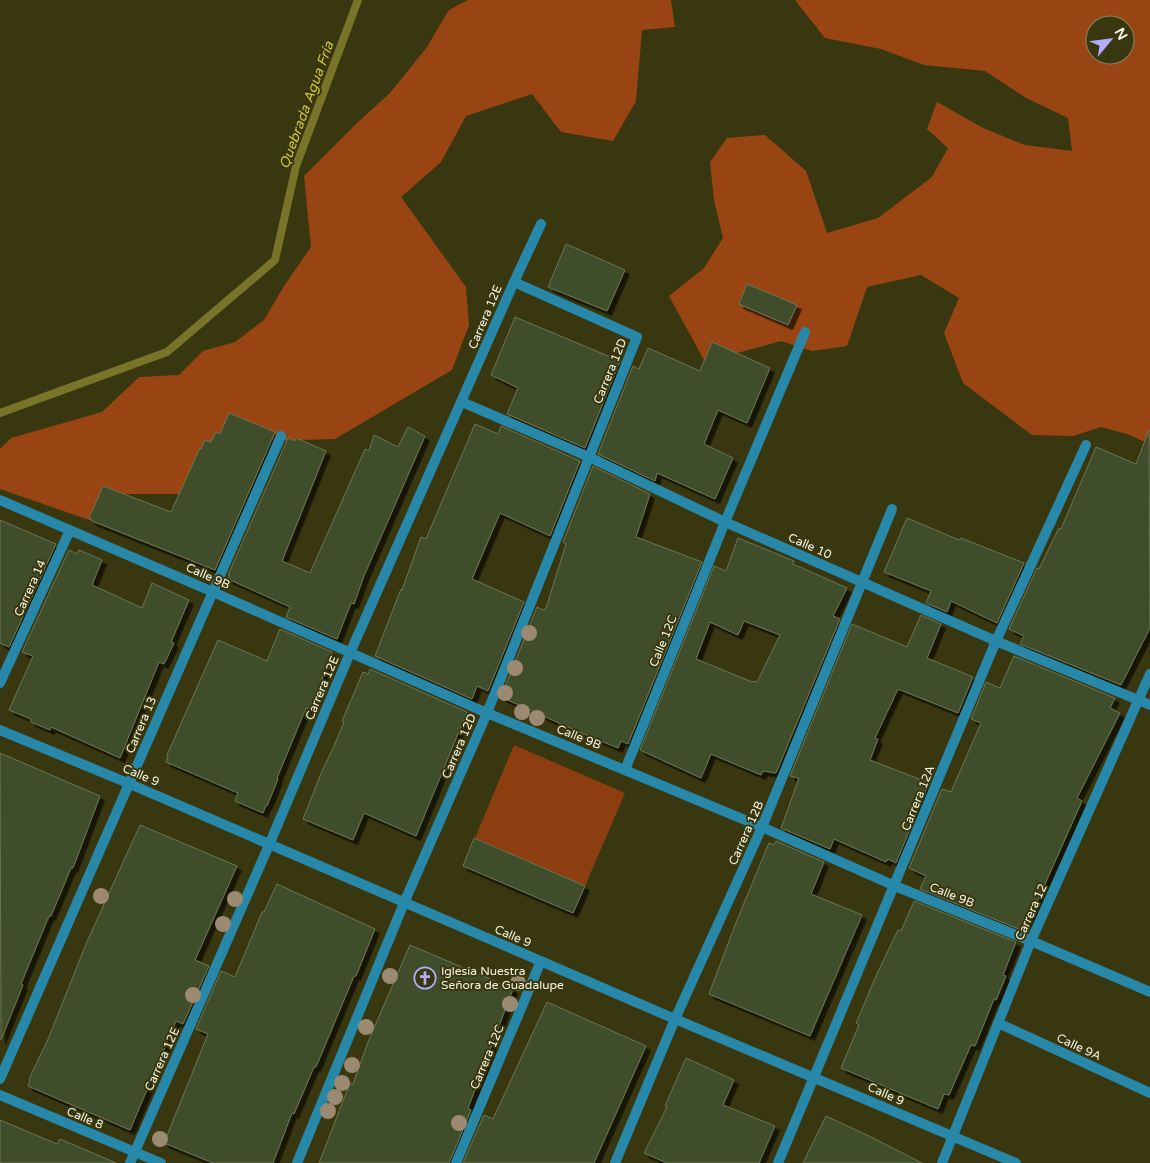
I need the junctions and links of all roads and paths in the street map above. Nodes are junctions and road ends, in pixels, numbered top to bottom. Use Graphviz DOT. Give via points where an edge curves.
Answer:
graph roads {
  1 [pos="541,224"];
  2 [pos="514,282"];
  3 [pos="806,332"];
  4 [pos="462,402"];
  5 [pos="281,436"];
  6 [pos="1086,445"];
  7 [pos="589,457"];
  8 [pos="0,500"];
  9 [pos="892,509"];
  10 [pos="725,522"];
  11 [pos="70,530"];
  12 [pos="862,582"];
  13 [pos="213,592"];
  14 [pos="996,641"];
  15 [pos="350,652"];
  16 [pos="1150,674"];
  17 [pos="0,684"];
  18 [pos="1139,700"];
  19 [pos="1150,705"];
  20 [pos="487,713"];
  21 [pos="0,730"];
  22 [pos="625,770"];
  23 [pos="130,784"];
  24 [pos="762,827"];
  25 [pos="269,845"];
  26 [pos="895,886"];
  27 [pos="404,903"];
  28 [pos="1031,940"];
  29 [pos="541,961"];
  30 [pos="1150,992"];
  31 [pos="675,1020"];
  32 [pos="998,1023"];
  33 [pos="815,1077"];
  34 [pos="0,1079"];
  35 [pos="1150,1093"];
  36 [pos="0,1095"];
  37 [pos="952,1137"];
  38 [pos="134,1153"];
  39 [pos="130,1163"];
  40 [pos="161,1163"];
  41 [pos="297,1163"];
  42 [pos="456,1163"];
  43 [pos="615,1163"];
  44 [pos="778,1163"];
  45 [pos="942,1163"];
  46 [pos="1016,1163"];
  1 -- 2 [label="street, Carrera 12E"];
  2 -- 4 [label="street, Carrera 12E"];
  2 -- 7 [label="street, Carrera 12D" via="637,337"];
  3 -- 10 [label="street, Calle 12C"];
  4 -- 7 [label="street, Calle 10"];
  4 -- 15 [label="street, Carrera 12E"];
  5 -- 13 [label="street, Carrera 13"];
  6 -- 14 [label="street, Carrera 12A"];
  7 -- 10 [label="street, Calle 10"];
  7 -- 20 [label="street, Carrera 12D"];
  8 -- 11 [label="street, Calle 9B"];
  9 -- 12 [label="street, Carrera 12B"];
  10 -- 12 [label="street, Calle 10"];
  10 -- 22 [label="street, Calle 12C"];
  11 -- 13 [label="street, Calle 9B"];
  11 -- 17 [label="street, Carrera 14"];
  12 -- 14 [label="street, Calle 10"];
  12 -- 24 [label="street, Carrera 12B"];
  13 -- 15 [label="street, Calle 9B"];
  13 -- 23 [label="street, Carrera 13"];
  14 -- 18 [label="street, Calle 10"];
  14 -- 26 [label="street, Carrera 12A"];
  15 -- 20 [label="street, Calle 9B"];
  15 -- 25 [label="street, Carrera 12E"];
  16 -- 18 [label="street, Carrera 12"];
  18 -- 19 [label="street, Calle 10"];
  18 -- 28 [label="street, Carrera 12"];
  20 -- 22 [label="street, Calle 9B"];
  20 -- 27 [label="street, Carrera 12D"];
  21 -- 23 [label="street, Calle 9"];
  22 -- 24 [label="street, Calle 9B"];
  23 -- 25 [label="street, Calle 9"];
  23 -- 34 [label="street, Carrera 13"];
  24 -- 26 [label="street, Calle 9B"];
  24 -- 31 [label="street, Carrera 12B"];
  25 -- 27 [label="street, Calle 9"];
  25 -- 38 [label="street, Carrera 12E"];
  26 -- 28 [label="street, Calle 9B"];
  26 -- 33 [label="street, Carrera 12A"];
  27 -- 29 [label="street, Calle 9"];
  27 -- 41 [label="street, Carrera 12D"];
  28 -- 30 [label="street, Calle 9B"];
  28 -- 32 [label="street, Carrera 12"];
  29 -- 31 [label="street, Calle 9"];
  29 -- 42 [label="street, Carrera 12C"];
  31 -- 33 [label="street, Calle 9"];
  31 -- 43 [label="street, Carrera 12B"];
  32 -- 35 [label="street, Calle 9A"];
  32 -- 37 [label="street, Carrera 12"];
  33 -- 37 [label="street, Calle 9"];
  33 -- 44 [label="street, Carrera 12A"];
  36 -- 38 [label="street, Calle 8"];
  37 -- 45 [label="street, Carrera 12"];
  37 -- 46 [label="street, Calle 9"];
  38 -- 39 [label="street, Carrera 12E"];
  38 -- 40 [label="street, Calle 8"];
}
